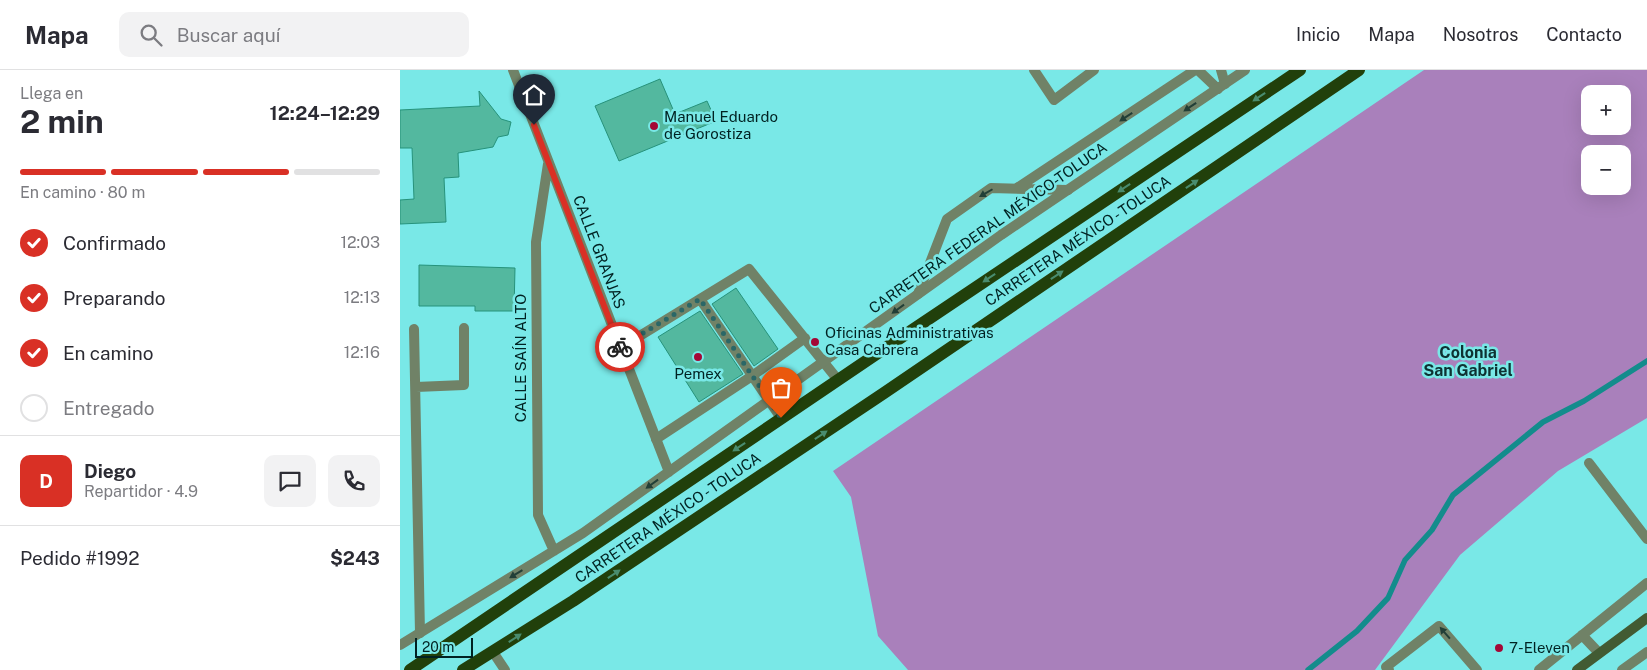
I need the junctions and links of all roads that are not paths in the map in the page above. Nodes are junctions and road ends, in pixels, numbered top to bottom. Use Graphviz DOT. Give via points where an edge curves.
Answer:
graph roads {
  1 [pos="513,70"];
  2 [pos="1034,70"];
  3 [pos="1094,70"];
  4 [pos="1197,70"];
  5 [pos="1221,70"];
  6 [pos="1245,70"];
  7 [pos="1300,70"];
  8 [pos="1359,70"];
  9 [pos="1221,86"];
  10 [pos="548,162"];
  11 [pos="1017,188"];
  12 [pos="1068,190"];
  13 [pos="918,294"];
  14 [pos="700,299"];
  15 [pos="464,328"];
  16 [pos="414,329"];
  17 [pos="805,338"];
  18 [pos="620,348"];
  19 [pos="824,361"];
  20 [pos="752,376"];
  21 [pos="838,380"];
  22 [pos="416,387"];
  23 [pos="768,401"];
  24 [pos="781,418"];
  25 [pos="656,439"];
  26 [pos="1589,463"];
  27 [pos="669,472"];
  28 [pos="1647,539"];
  29 [pos="554,551"];
  30 [pos="1647,583"];
  31 [pos="1647,618"];
  32 [pos="420,634"];
  33 [pos="1582,635"];
  34 [pos="400,646"];
  35 [pos="493,652"];
  36 [pos="1647,652"];
  37 [pos="1599,654"];
  38 [pos="410,670"];
  39 [pos="463,670"];
  40 [pos="505,670"];
  41 [pos="1389,670"];
  42 [pos="1477,670"];
  43 [pos="1539,670"];
  44 [pos="1577,670"];
  45 [pos="1622,670"];
  1 -- 10 [label="street, CALLE GRANJAS"];
  2 -- 3 [label="street" via="1054,100"];
  4 -- 9 [label="street"];
  4 -- 11 [label="street, one-way"];
  5 -- 9 [label="street"];
  6 -- 9 [label="street, CARRETERA FEDERAL MÉXICO-TOLUCA"];
  7 -- 21 [label="main road, CARRETERA MÉXICO - TOLUCA, one-way"];
  35 -- 8 [label="main road, CARRETERA MÉXICO - TOLUCA, one-way" via="860,409"];
  9 -- 12 [label="street, CARRETERA FEDERAL MÉXICO-TOLUCA, one-way"];
  10 -- 18 [label="street, CALLE GRANJAS"];
  10 -- 29 [label="street, CALLE SAÍN ALTO" via="536,242 538,515"];
  11 -- 12 [label="street"];
  11 -- 13 [label="street, one-way" via="991,188 947,219"];
  12 -- 13 [label="street, CARRETERA FEDERAL MÉXICO-TOLUCA"];
  13 -- 19 [label="street, CARRETERA FEDERAL MÉXICO-TOLUCA, one-way"];
  14 -- 17 [label="street" via="749,268"];
  14 -- 18 [label="street"];
  14 -- 20 [label="street"];
  15 -- 22 [label="street" via="464,385"];
  16 -- 22 [label="street"];
  17 -- 19 [label="street"];
  17 -- 20 [label="street"];
  18 -- 25 [label="street, CALLE GRANJAS"];
  19 -- 21 [label="street"];
  19 -- 23 [label="street, CARRETERA FEDERAL MÉXICO-TOLUCA"];
  20 -- 23 [label="street"];
  20 -- 25 [label="street"];
  21 -- 24 [label="main road, CARRETERA MÉXICO - TOLUCA"];
  22 -- 32 [label="street"];
  23 -- 24 [label="street"];
  23 -- 27 [label="street, CARRETERA FEDERAL MÉXICO-TOLUCA"];
  24 -- 38 [label="main road, CARRETERA MÉXICO - TOLUCA, one-way"];
  25 -- 27 [label="street, CALLE GRANJAS"];
  26 -- 28 [label="street"];
  27 -- 29 [label="street, CARRETERA FEDERAL MÉXICO-TOLUCA, one-way"];
  29 -- 32 [label="street, CARRETERA FEDERAL MÉXICO-TOLUCA, one-way"];
  30 -- 33 [label="street"];
  31 -- 37 [label="main road"];
  32 -- 34 [label="street, CARRETERA FEDERAL MÉXICO-TOLUCA"];
  33 -- 37 [label="street"];
  33 -- 43 [label="street"];
  35 -- 39 [label="main road, CARRETERA MÉXICO - TOLUCA"];
  35 -- 40 [label="street"];
  36 -- 45 [label="street"];
  37 -- 44 [label="main road"];
  42 -- 41 [label="street, one-way" via="1439,626 1386,666"];
}
